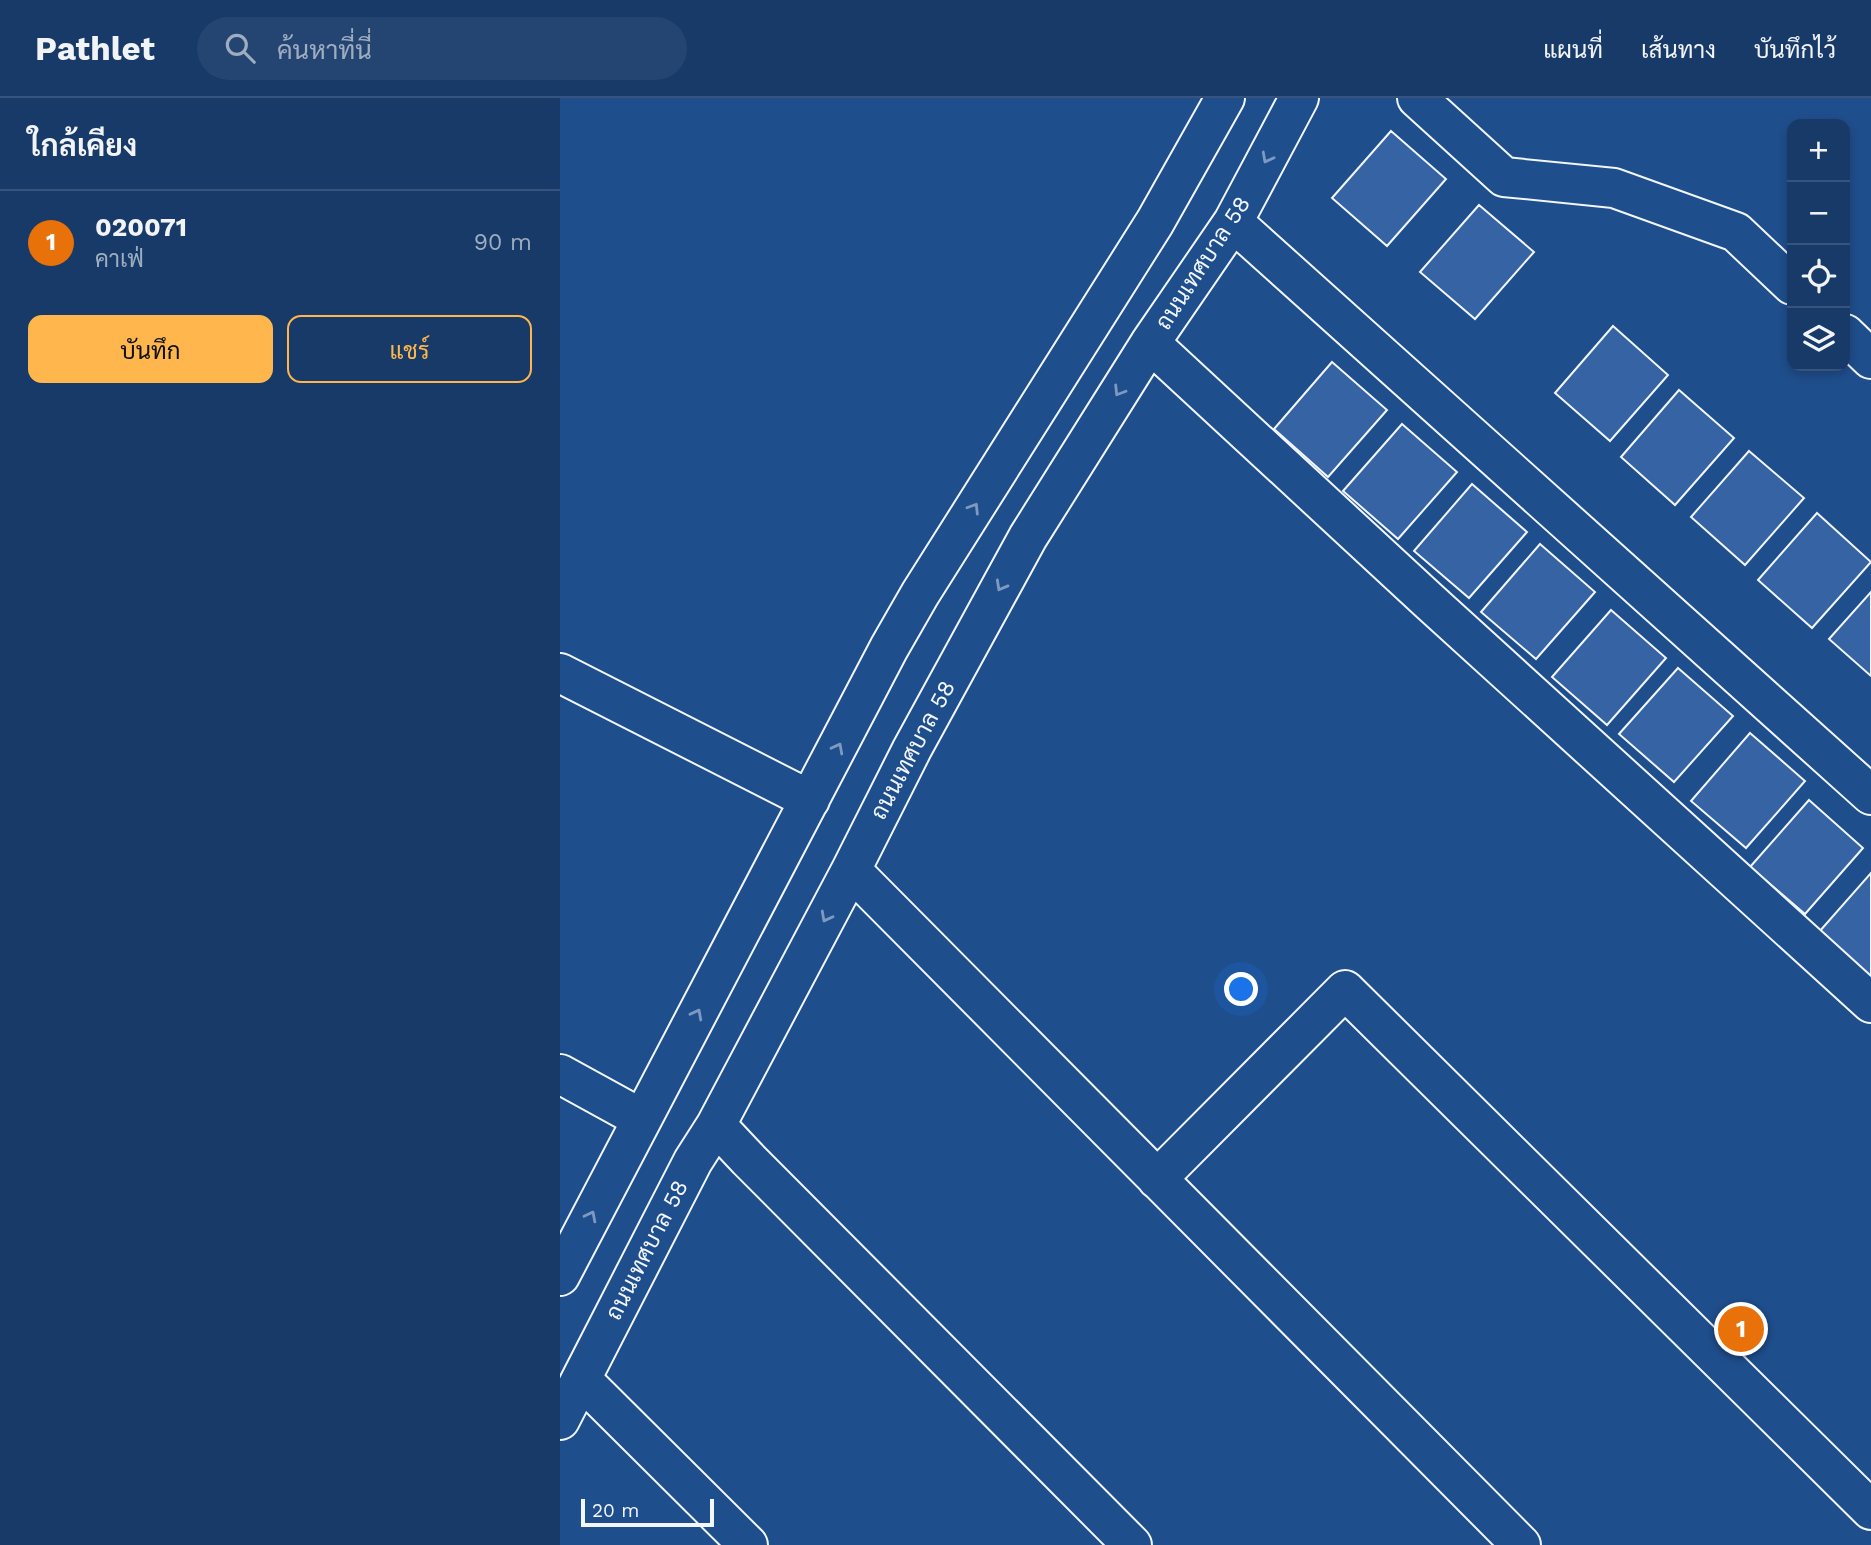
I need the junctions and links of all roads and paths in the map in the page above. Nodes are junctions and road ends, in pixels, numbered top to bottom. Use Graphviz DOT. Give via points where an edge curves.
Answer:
graph roads {
  1 [pos="1225,98"];
  2 [pos="1300,98"];
  3 [pos="1417,98"];
  4 [pos="1233,222"];
  5 [pos="1787,280"];
  6 [pos="1850,339"];
  7 [pos="1150,343"];
  8 [pos="1871,359"];
  9 [pos="560,673"];
  10 [pos="1871,795"];
  11 [pos="810,800"];
  12 [pos="851,870"];
  13 [pos="1871,1003"];
  14 [pos="560,1074"];
  15 [pos="642,1119"];
  16 [pos="716,1125"];
  17 [pos="1157,1179"];
  18 [pos="560,1276"];
  19 [pos="581,1379"];
  20 [pos="560,1420"];
  21 [pos="1871,1510"];
  22 [pos="748,1545"];
  23 [pos="1132,1545"];
  24 [pos="1521,1545"];
  11 -- 1 [label="street, one-way" via="920,594 1155,222"];
  2 -- 4 [label="street, ถนนเทศบาล 58, one-way"];
  3 -- 5 [label="street" via="1504,177 1614,188 1736,232"];
  4 -- 7 [label="street, ถนนเทศบาล 58"];
  4 -- 10 [label="street"];
  6 -- 8 [label="street"];
  7 -- 12 [label="street, ถนนเทศบาล 58, one-way" via="1028,537"];
  7 -- 13 [label="street"];
  9 -- 11 [label="street"];
  15 -- 11 [label="street, one-way"];
  12 -- 16 [label="street, ถนนเทศบาล 58, one-way"];
  12 -- 17 [label="street"];
  14 -- 15 [label="street"];
  18 -- 15 [label="street, one-way"];
  16 -- 19 [label="street, ถนนเทศบาล 58"];
  16 -- 23 [label="street"];
  17 -- 21 [label="street" via="1345,990"];
  17 -- 24 [label="street"];
  19 -- 20 [label="street, ถนนเทศบาล 58"];
  19 -- 22 [label="street"];
}
